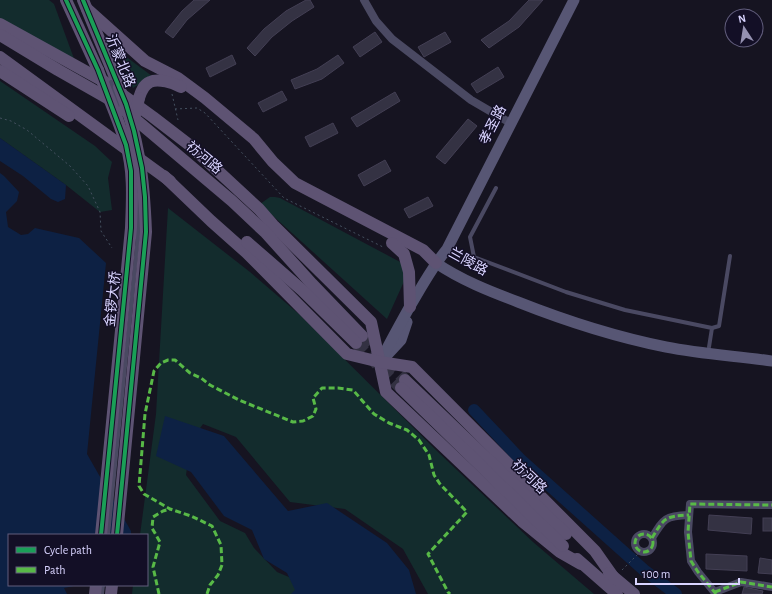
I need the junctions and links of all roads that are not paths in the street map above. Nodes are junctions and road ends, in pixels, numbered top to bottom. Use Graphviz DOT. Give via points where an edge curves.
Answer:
graph roads {
  1 [pos="69,0"];
  2 [pos="364,0"];
  3 [pos="569,0"];
  4 [pos="574,0"];
  5 [pos="85,4"];
  6 [pos="0,25"];
  7 [pos="0,35"];
  8 [pos="97,47"];
  9 [pos="0,57"];
  10 [pos="0,71"];
  11 [pos="103,72"];
  12 [pos="115,85"];
  13 [pos="116,103"];
  14 [pos="507,121"];
  15 [pos="133,125"];
  16 [pos="118,142"];
  17 [pos="186,162"];
  18 [pos="164,176"];
  19 [pos="137,181"];
  20 [pos="138,187"];
  21 [pos="496,188"];
  22 [pos="259,209"];
  23 [pos="392,243"];
  24 [pos="730,256"];
  25 [pos="436,263"];
  26 [pos="410,307"];
  27 [pos="712,328"];
  28 [pos="709,347"];
  29 [pos="772,354"];
  30 [pos="772,361"];
  31 [pos="380,362"];
  32 [pos="772,505"];
  33 [pos="689,515"];
  34 [pos="100,534"];
  35 [pos="108,534"];
  36 [pos="117,534"];
  37 [pos="652,538"];
  38 [pos="582,564"];
  39 [pos="617,575"];
  40 [pos="772,587"];
  41 [pos="715,593"];
  42 [pos="616,594"];
  43 [pos="634,594"];
  1 -- 8 [label="lane"];
  1 -- 11 [label="main road, 沂蒙北路"];
  2 -- 14 [label="street" via="376,21 392,39 471,100"];
  3 -- 14 [label="main road, 孝圣路"];
  4 -- 25 [label="main road, 孝圣路" via="447,248"];
  5 -- 12 [label="main road, 沂蒙北路"];
  5 -- 25 [label="main road" via="145,61 178,78 254,139 295,183 423,250"];
  6 -- 13 [label="main road"];
  6 -- 22 [label="main road" via="105,82 192,147"];
  7 -- 13 [label="main road, 祊河路"];
  9 -- 16 [label="main road, 祊河路"];
  10 -- 16 [label="main road" via="75,120"];
  11 -- 12 [label="lane"];
  11 -- 34 [label="main road, 金锣大桥, bridge" via="126,146 132,195 131,228"];
  12 -- 15 [label="main road, 沂蒙北路, bridge"];
  12 -- 19 [label="lane, bridge" via="134,157"];
  13 -- 17 [label="main road, 祊河路"];
  14 -- 25 [label="main road, 孝圣路"];
  15 -- 23 [label="main road, bridge" via="143,88 150,82 174,83 197,97 253,142 291,187"];
  15 -- 36 [label="main road, 金锣大桥, bridge" via="142,168 146,232"];
  16 -- 18 [label="main road, 祊河路"];
  17 -- 18 [label="main road, 祊河路" via="266,233 359,340 246,242"];
  17 -- 22 [label="main road"];
  18 -- 31 [label="main road, 祊河路" via="247,253 347,354"];
  20 -- 35 [label="lane, bridge" via="138,237"];
  21 -- 27 [label="lane" via="470,237 474,257 566,292 625,310"];
  22 -- 31 [label="main road" via="273,226 371,322"];
  23 -- 25 [label="main road"];
  23 -- 26 [label="main road" via="404,254 410,272"];
  24 -- 27 [label="lane" via="719,326"];
  25 -- 26 [label="main road, 孝圣路"];
  25 -- 28 [label="main road, 兰陵路" via="452,266 538,303 601,323 667,340"];
  25 -- 30 [label="main road, 兰陵路" via="468,282 599,330 666,347"];
  25 -- 31 [label="main road, 孝圣路" via="430,280 405,326 401,340"];
  26 -- 31 [label="main road, 孝圣路"];
  27 -- 28 [label="lane"];
  28 -- 29 [label="main road, 兰陵路"];
  31 -- 38 [label="main road" via="386,392 522,521 560,552"];
  31 -- 39 [label="main road, 祊河路" via="412,367"];
  32 -- 33 [label="street" via="690,504"];
  33 -- 37 [label="street" via="666,518"];
  33 -- 41 [label="street" via="691,561"];
  37 -- 37 [label="street" via="643,534 637,537 635,546 640,552 651,550"];
  38 -- 39 [label="main road, 祊河路" via="403,384"];
  38 -- 42 [label="main road, 祊河路"];
  39 -- 43 [label="main road, 祊河路"];
  40 -- 41 [label="street" via="741,582"];
}
